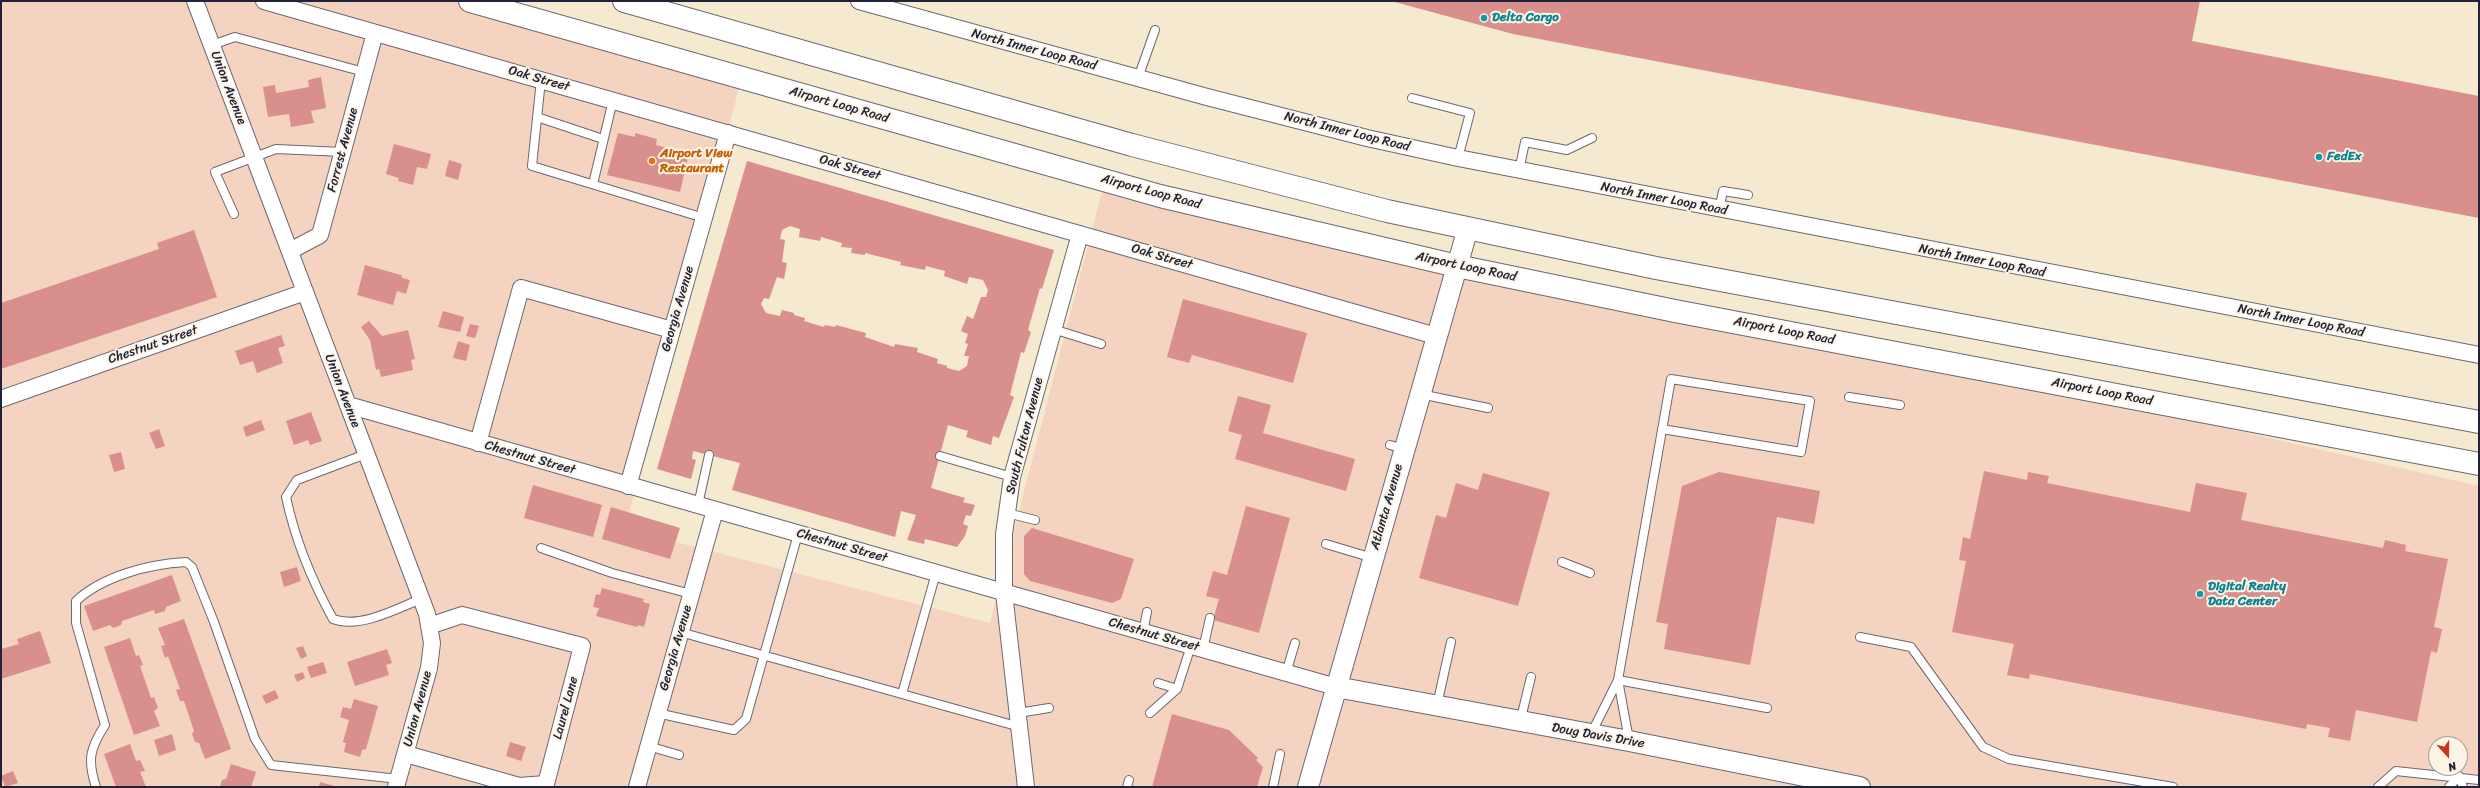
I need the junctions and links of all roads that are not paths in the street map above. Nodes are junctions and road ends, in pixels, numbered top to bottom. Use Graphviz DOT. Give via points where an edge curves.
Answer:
graph roads {
  1 [pos="195,1"];
  2 [pos="264,1"];
  3 [pos="470,1"];
  4 [pos="624,1"];
  5 [pos="859,1"];
  6 [pos="878,4"];
  7 [pos="1155,30"];
  8 [pos="375,33"];
  9 [pos="212,45"];
  10 [pos="364,72"];
  11 [pos="1138,78"];
  12 [pos="541,80"];
  13 [pos="1412,98"];
  14 [pos="613,100"];
  15 [pos="537,118"];
  16 [pos="728,133"];
  17 [pos="1592,138"];
  18 [pos="603,140"];
  19 [pos="343,152"];
  20 [pos="255,158"];
  21 [pos="1458,158"];
  22 [pos="1519,171"];
  23 [pos="593,184"];
  24 [pos="1748,195"];
  25 [pos="1719,210"];
  26 [pos="234,214"];
  27 [pos="704,218"];
  28 [pos="1468,228"];
  29 [pos="1080,234"];
  30 [pos="290,251"];
  31 [pos="1457,266"];
  32 [pos="305,292"];
  33 [pos="1053,329"];
  34 [pos="672,330"];
  35 [pos="1436,336"];
  36 [pos="1102,344"];
  37 [pos="2479,355"];
  38 [pos="1420,394"];
  39 [pos="1849,397"];
  40 [pos="1,399"];
  41 [pos="348,405"];
  42 [pos="1900,405"];
  43 [pos="1488,408"];
  44 [pos="2479,422"];
  45 [pos="1662,429"];
  46 [pos="478,443"];
  47 [pos="366,454"];
  48 [pos="709,455"];
  49 [pos="940,456"];
  50 [pos="2479,464"];
  51 [pos="1012,477"];
  52 [pos="628,486"];
  53 [pos="698,505"];
  54 [pos="715,510"];
  55 [pos="1007,513"];
  56 [pos="1035,520"];
  57 [pos="798,534"];
  58 [pos="1326,544"];
  59 [pos="541,548"];
  60 [pos="1373,558"];
  61 [pos="1562,562"];
  62 [pos="936,573"];
  63 [pos="1590,573"];
  64 [pos="1004,593"];
  65 [pos="691,594"];
  66 [pos="421,599"];
  67 [pos="1147,612"];
  68 [pos="1210,618"];
  69 [pos="429,626"];
  70 [pos="680,632"];
  71 [pos="1143,632"];
  72 [pos="1860,637"];
  73 [pos="1451,642"];
  74 [pos="1295,644"];
  75 [pos="1197,648"];
  76 [pos="764,655"];
  77 [pos="1286,673"];
  78 [pos="1531,677"];
  79 [pos="1618,680"];
  80 [pos="1158,683"];
  81 [pos="1336,687"];
  82 [pos="1177,688"];
  83 [pos="902,694"];
  84 [pos="1437,706"];
  85 [pos="1049,708"];
  86 [pos="1767,708"];
  87 [pos="657,713"];
  88 [pos="1150,713"];
  89 [pos="1019,720"];
  90 [pos="1520,722"];
  91 [pos="1591,734"];
  92 [pos="1629,741"];
  93 [pos="648,746"];
  94 [pos="406,754"];
  95 [pos="1280,754"];
  96 [pos="679,755"];
  97 [pos="2428,774"];
  98 [pos="2459,776"];
  99 [pos="2479,780"];
  100 [pos="397,783"];
  101 [pos="1847,786"];
  102 [pos="96,787"];
  103 [pos="636,787"];
  104 [pos="1026,787"];
  105 [pos="1273,787"];
  106 [pos="1308,787"];
  107 [pos="2172,787"];
  108 [pos="2378,787"];
  109 [pos="2449,787"];
  110 [pos="2462,787"];
  1 -- 9 [label="street, Union Avenue"];
  2 -- 8 [label="street, Oak Street"];
  3 -- 31 [label="main road, Airport Loop Road" via="1160,196"];
  4 -- 28 [label="main road" via="1132,145"];
  5 -- 6 [label="street, North Inner Loop Road"];
  6 -- 11 [label="street, North Inner Loop Road"];
  7 -- 11 [label="lane"];
  8 -- 10 [label="street, Forrest Avenue"];
  8 -- 12 [label="street, Oak Street"];
  9 -- 10 [label="lane" via="235,37"];
  9 -- 20 [label="street, Union Avenue"];
  10 -- 19 [label="street, Forrest Avenue"];
  11 -- 21 [label="street, North Inner Loop Road" via="1367,138"];
  12 -- 14 [label="street, Oak Street"];
  12 -- 15 [label="lane"];
  13 -- 21 [label="lane" via="1470,113"];
  14 -- 16 [label="street, Oak Street"];
  14 -- 18 [label="lane"];
  15 -- 18 [label="lane"];
  15 -- 23 [label="lane" via="532,166"];
  16 -- 27 [label="street, Georgia Avenue"];
  16 -- 29 [label="street, Oak Street"];
  17 -- 22 [label="lane" via="1567,150 1525,142"];
  18 -- 23 [label="lane"];
  19 -- 20 [label="lane" via="276,149"];
  19 -- 30 [label="street, Forrest Avenue" via="320,235"];
  20 -- 26 [label="lane" via="215,172"];
  20 -- 30 [label="street, Union Avenue"];
  21 -- 22 [label="street, North Inner Loop Road"];
  22 -- 25 [label="street, North Inner Loop Road"];
  23 -- 27 [label="lane"];
  24 -- 25 [label="lane" via="1723,191"];
  25 -- 37 [label="street, North Inner Loop Road"];
  27 -- 34 [label="street, Georgia Avenue"];
  28 -- 31 [label="street, Atlanta Avenue"];
  28 -- 44 [label="main road" via="1656,268"];
  29 -- 33 [label="street, South Fulton Avenue"];
  29 -- 35 [label="street, Oak Street"];
  30 -- 32 [label="street, Union Avenue"];
  31 -- 35 [label="street, Atlanta Avenue"];
  31 -- 50 [label="main road, Airport Loop Road" via="1667,309"];
  32 -- 40 [label="street, Chestnut Street"];
  32 -- 41 [label="street, Union Avenue"];
  33 -- 36 [label="lane"];
  33 -- 51 [label="street, South Fulton Avenue"];
  34 -- 46 [label="street" via="520,288"];
  34 -- 52 [label="street, Georgia Avenue"];
  35 -- 38 [label="street, Atlanta Avenue"];
  38 -- 43 [label="lane"];
  38 -- 60 [label="street, Atlanta Avenue" via="1397,447"];
  39 -- 42 [label="lane"];
  41 -- 46 [label="street, Chestnut Street"];
  41 -- 47 [label="street, Union Avenue"];
  45 -- 45 [label="lane" via="1671,379 1810,402 1801,452"];
  45 -- 79 [label="lane"];
  46 -- 52 [label="street, Chestnut Street"];
  47 -- 66 [label="street, Union Avenue"];
  47 -- 66 [label="lane" via="297,480 286,497 292,526 333,619 343,623 374,617"];
  48 -- 53 [label="lane"];
  49 -- 51 [label="lane"];
  51 -- 55 [label="street, South Fulton Avenue"];
  52 -- 53 [label="street, Chestnut Street"];
  53 -- 54 [label="street, Chestnut Street"];
  54 -- 57 [label="street, Chestnut Street"];
  54 -- 65 [label="street, Georgia Avenue"];
  55 -- 56 [label="lane"];
  55 -- 64 [label="street, South Fulton Avenue" via="1004,534"];
  57 -- 62 [label="street, Chestnut Street"];
  57 -- 76 [label="lane"];
  58 -- 60 [label="lane"];
  59 -- 65 [label="lane" via="612,573"];
  60 -- 81 [label="street, Atlanta Avenue"];
  61 -- 63 [label="lane"];
  62 -- 64 [label="street, Chestnut Street"];
  62 -- 83 [label="lane"];
  64 -- 71 [label="street, Chestnut Street"];
  64 -- 89 [label="street, South Fulton Avenue"];
  65 -- 70 [label="street, Georgia Avenue"];
  66 -- 69 [label="street, Union Avenue"];
  67 -- 71 [label="lane"];
  68 -- 75 [label="lane"];
  69 -- 94 [label="street, Union Avenue" via="432,643 429,668"];
  69 -- 94 [label="street, Laurel Lane" via="462,615 582,646 546,784 519,786"];
  70 -- 76 [label="lane"];
  70 -- 87 [label="street, Georgia Avenue"];
  71 -- 75 [label="street, Chestnut Street"];
  72 -- 107 [label="lane" via="1911,647 1983,747 2009,759"];
  73 -- 84 [label="lane"];
  74 -- 77 [label="lane"];
  75 -- 77 [label="street, Chestnut Street"];
  75 -- 82 [label="lane"];
  76 -- 83 [label="lane"];
  76 -- 87 [label="lane" via="746,720 734,730"];
  77 -- 81 [label="street, Chestnut Street"];
  78 -- 90 [label="lane"];
  79 -- 86 [label="lane"];
  79 -- 91 [label="lane"];
  79 -- 92 [label="lane"];
  80 -- 82 [label="lane"];
  81 -- 84 [label="street, Doug Davis Drive"];
  81 -- 106 [label="street, Atlanta Avenue"];
  82 -- 88 [label="lane"];
  83 -- 89 [label="lane"];
  84 -- 90 [label="street, Doug Davis Drive"];
  85 -- 89 [label="lane"];
  87 -- 93 [label="street, Georgia Avenue"];
  89 -- 104 [label="street, South Fulton Avenue"];
  90 -- 91 [label="street, Doug Davis Drive"];
  91 -- 92 [label="street, Doug Davis Drive"];
  92 -- 101 [label="street, Doug Davis Drive"];
  93 -- 96 [label="lane"];
  93 -- 103 [label="street, Georgia Avenue"];
  94 -- 100 [label="street, Union Avenue"];
  95 -- 105 [label="lane"];
  97 -- 108 [label="lane" via="2396,771"];
  98 -- 99 [label="lane"];
  98 -- 109 [label="lane"];
  98 -- 110 [label="lane"];
  100 -- 102 [label="lane" via="271,765 255,739 214,622 192,567 186,562 170,563 117,577 88,590 76,601 76,623 106,725 92,744 90,770"];
}
